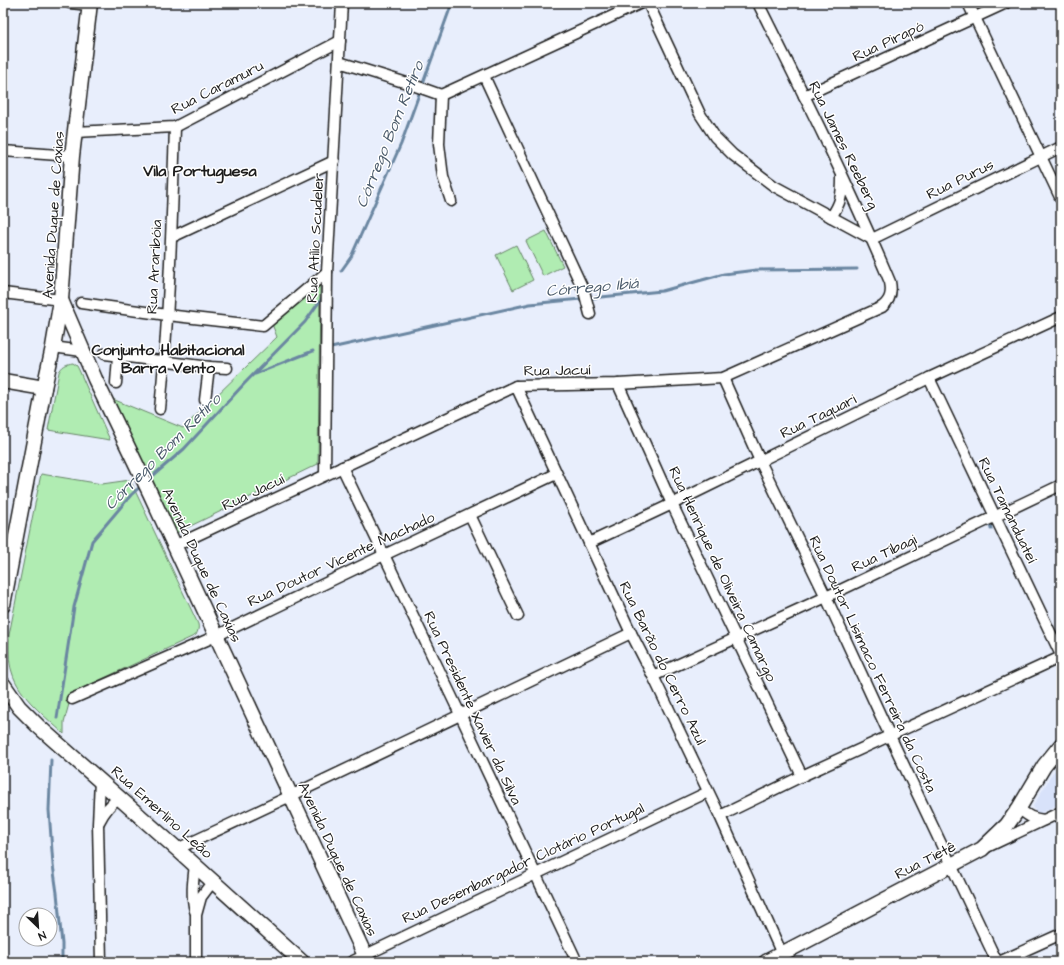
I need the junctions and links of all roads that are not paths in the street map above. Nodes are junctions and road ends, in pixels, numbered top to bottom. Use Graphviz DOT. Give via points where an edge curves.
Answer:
graph roads {
  1 [pos="70,3"];
  2 [pos="641,3"];
  3 [pos="648,3"];
  4 [pos="758,3"];
  5 [pos="968,3"];
  6 [pos="1006,3"];
  7 [pos="91,4"];
  8 [pos="341,5"];
  9 [pos="974,17"];
  10 [pos="340,41"];
  11 [pos="339,62"];
  12 [pos="484,76"];
  13 [pos="437,94"];
  14 [pos="804,96"];
  15 [pos="175,127"];
  16 [pos="75,132"];
  17 [pos="1061,147"];
  18 [pos="3,151"];
  19 [pos="72,156"];
  20 [pos="1041,156"];
  21 [pos="334,161"];
  22 [pos="842,176"];
  23 [pos="1061,199"];
  24 [pos="451,201"];
  25 [pos="831,217"];
  26 [pos="172,237"];
  27 [pos="872,239"];
  28 [pos="327,272"];
  29 [pos="3,293"];
  30 [pos="61,300"];
  31 [pos="81,303"];
  32 [pos="887,303"];
  33 [pos="589,309"];
  34 [pos="167,315"];
  35 [pos="1061,317"];
  36 [pos="53,347"];
  37 [pos="82,351"];
  38 [pos="104,354"];
  39 [pos="118,356"];
  40 [pos="164,362"];
  41 [pos="209,367"];
  42 [pos="227,368"];
  43 [pos="723,378"];
  44 [pos="929,378"];
  45 [pos="3,381"];
  46 [pos="116,383"];
  47 [pos="618,384"];
  48 [pos="516,386"];
  49 [pos="44,388"];
  50 [pos="205,400"];
  51 [pos="160,409"];
  52 [pos="760,461"];
  53 [pos="342,467"];
  54 [pos="556,474"];
  55 [pos="325,475"];
  56 [pos="1061,485"];
  57 [pos="672,504"];
  58 [pos="470,515"];
  59 [pos="995,517"];
  60 [pos="589,543"];
  61 [pos="174,546"];
  62 [pos="384,555"];
  63 [pos="826,597"];
  64 [pos="3,605"];
  65 [pos="518,616"];
  66 [pos="631,633"];
  67 [pos="216,636"];
  68 [pos="737,638"];
  69 [pos="1061,656"];
  70 [pos="653,676"];
  71 [pos="3,684"];
  72 [pos="72,699"];
  73 [pos="460,714"];
  74 [pos="890,736"];
  75 [pos="1061,745"];
  76 [pos="802,776"];
  77 [pos="100,780"];
  78 [pos="708,792"];
  79 [pos="120,797"];
  80 [pos="290,797"];
  81 [pos="1022,811"];
  82 [pos="1061,812"];
  83 [pos="720,816"];
  84 [pos="1044,820"];
  85 [pos="98,824"];
  86 [pos="1030,826"];
  87 [pos="1009,830"];
  88 [pos="177,849"];
  89 [pos="195,865"];
  90 [pos="951,865"];
  91 [pos="536,874"];
  92 [pos="213,881"];
  93 [pos="196,915"];
  94 [pos="1061,934"];
  95 [pos="782,954"];
  96 [pos="366,959"];
  97 [pos="101,962"];
  98 [pos="196,962"];
  99 [pos="302,962"];
  100 [pos="351,962"];
  101 [pos="577,962"];
  102 [pos="766,962"];
  103 [pos="998,962"];
  1 -- 7 [label="street"];
  2 -- 12 [label="street"];
  3 -- 25 [label="street" via="700,114 716,137 733,155 774,186"];
  4 -- 14 [label="street, Rua James Reeberg"];
  5 -- 9 [label="street"];
  6 -- 9 [label="street, Rua Pirapó"];
  7 -- 16 [label="street, Avenida Duque de Caxias"];
  8 -- 10 [label="street, Rua Atílio Scudeler"];
  9 -- 14 [label="street, Rua Pirapó"];
  9 -- 20 [label="street"];
  10 -- 11 [label="street, Rua Atílio Scudeler"];
  10 -- 15 [label="street, Rua Caramuru"];
  11 -- 13 [label="street"];
  11 -- 21 [label="street, Rua Atílio Scudeler"];
  12 -- 13 [label="street"];
  12 -- 33 [label="street" via="584,291"];
  13 -- 24 [label="street" via="443,177"];
  14 -- 22 [label="street, Rua James Reeberg"];
  15 -- 16 [label="street, Rua Caramuru"];
  15 -- 26 [label="street, Rua Araribóia"];
  16 -- 19 [label="street, Avenida Duque de Caxias"];
  17 -- 20 [label="street, Rua Purus"];
  18 -- 19 [label="street"];
  19 -- 30 [label="street, Avenida Duque de Caxias"];
  20 -- 23 [label="street"];
  20 -- 27 [label="street, Rua Purus"];
  21 -- 26 [label="street"];
  21 -- 28 [label="street, Rua Atílio Scudeler"];
  22 -- 25 [label="street" via="838,208"];
  22 -- 27 [label="street, Rua James Reeberg"];
  25 -- 27 [label="street"];
  26 -- 34 [label="street, Rua Araribóia"];
  27 -- 32 [label="street, Rua James Reeberg" via="892,288"];
  28 -- 34 [label="street" via="263,326"];
  28 -- 55 [label="street, Rua Atílio Scudeler"];
  29 -- 30 [label="street"];
  30 -- 36 [label="street"];
  30 -- 37 [label="street, Avenida Duque de Caxias"];
  31 -- 34 [label="street"];
  32 -- 43 [label="street, Rua Jacuí"];
  34 -- 40 [label="street, Rua Araribóia"];
  35 -- 44 [label="street, Rua Taquari"];
  36 -- 37 [label="street"];
  36 -- 49 [label="street"];
  37 -- 61 [label="street, Avenida Duque de Caxias"];
  38 -- 39 [label="street"];
  39 -- 40 [label="street"];
  39 -- 46 [label="street"];
  40 -- 41 [label="street"];
  40 -- 51 [label="street, Rua Araribóia"];
  41 -- 42 [label="street"];
  41 -- 50 [label="street"];
  43 -- 47 [label="street, Rua Jacuí"];
  43 -- 52 [label="street, Rua Doutor Lisímaco Ferreira da Costa"];
  44 -- 52 [label="street, Rua Taquari"];
  44 -- 59 [label="street, Rua Tamanduateí"];
  45 -- 49 [label="street"];
  47 -- 48 [label="street, Rua Jacuí"];
  47 -- 57 [label="street, Rua Henrique de Oliveira Camargo"];
  48 -- 53 [label="street, Rua Jacuí"];
  48 -- 54 [label="street, Rua Barão do Cerro Azul"];
  49 -- 64 [label="street"];
  52 -- 57 [label="street, Rua Taquari"];
  52 -- 63 [label="street, Rua Doutor Lisímaco Ferreira da Costa"];
  53 -- 55 [label="street, Rua Jacuí"];
  53 -- 62 [label="street, Rua Presidente Xavier da Silva"];
  54 -- 58 [label="street, Rua Doutor Vicente Machado"];
  54 -- 60 [label="street, Rua Barão do Cerro Azul"];
  55 -- 61 [label="street, Rua Jacuí"];
  56 -- 59 [label="street, Rua Tibagi"];
  57 -- 60 [label="street, Rua Taquari"];
  57 -- 68 [label="street, Rua Henrique de Oliveira Camargo"];
  58 -- 62 [label="street, Rua Doutor Vicente Machado"];
  58 -- 65 [label="street"];
  59 -- 63 [label="street, Rua Tibagi"];
  59 -- 69 [label="street, Rua Tamanduateí"];
  60 -- 66 [label="street, Rua Barão do Cerro Azul"];
  61 -- 67 [label="street, Avenida Duque de Caxias"];
  62 -- 67 [label="street, Rua Doutor Vicente Machado"];
  62 -- 73 [label="street, Rua Presidente Xavier da Silva"];
  63 -- 68 [label="street, Rua Tibagi"];
  63 -- 74 [label="street, Rua Doutor Lisímaco Ferreira da Costa"];
  66 -- 70 [label="street, Rua Barão do Cerro Azul"];
  66 -- 73 [label="street"];
  67 -- 72 [label="street, Rua Doutor Vicente Machado"];
  67 -- 80 [label="street, Avenida Duque de Caxias"];
  68 -- 70 [label="street, Rua Tibagi"];
  68 -- 76 [label="street, Rua Henrique de Oliveira Camargo"];
  69 -- 74 [label="street"];
  70 -- 78 [label="street, Rua Barão do Cerro Azul"];
  71 -- 77 [label="street, Rua Emerlino Leão" via="28,717"];
  73 -- 80 [label="street"];
  73 -- 91 [label="street, Rua Presidente Xavier da Silva"];
  74 -- 76 [label="street"];
  74 -- 90 [label="street, Rua Doutor Lisímaco Ferreira da Costa"];
  75 -- 81 [label="street, Rua Tietê" via="1044,766"];
  76 -- 83 [label="street"];
  77 -- 79 [label="street, Rua Emerlino Leão"];
  77 -- 85 [label="street"];
  78 -- 83 [label="street, Rua Barão do Cerro Azul"];
  78 -- 91 [label="street, Rua Desembargador Clotário Portugal"];
  79 -- 85 [label="street" via="108,808"];
  79 -- 88 [label="street, Rua Emerlino Leão"];
  80 -- 88 [label="street"];
  80 -- 96 [label="street, Avenida Duque de Caxias"];
  81 -- 84 [label="street" via="1034,819"];
  81 -- 86 [label="street"];
  81 -- 87 [label="street, Rua Tietê"];
  82 -- 84 [label="street"];
  83 -- 95 [label="street, Rua Barão do Cerro Azul"];
  84 -- 86 [label="street"];
  85 -- 97 [label="street"];
  86 -- 87 [label="street"];
  87 -- 90 [label="street, Rua Tietê" via="982,849"];
  88 -- 89 [label="street, Rua Emerlino Leão"];
  89 -- 92 [label="street, Rua Emerlino Leão"];
  89 -- 93 [label="street" via="192,895"];
  90 -- 95 [label="street, Rua Tietê"];
  90 -- 103 [label="street, Rua Doutor Lisímaco Ferreira da Costa"];
  91 -- 96 [label="street, Rua Desembargador Clotário Portugal"];
  91 -- 101 [label="street, Rua Presidente Xavier da Silva"];
  92 -- 93 [label="street" via="201,897"];
  92 -- 99 [label="street, Rua Emerlino Leão"];
  93 -- 98 [label="street"];
  94 -- 103 [label="street"];
  95 -- 102 [label="street, Rua Tietê"];
  96 -- 100 [label="street, Rua Desembargador Clotário Portugal"];
}
